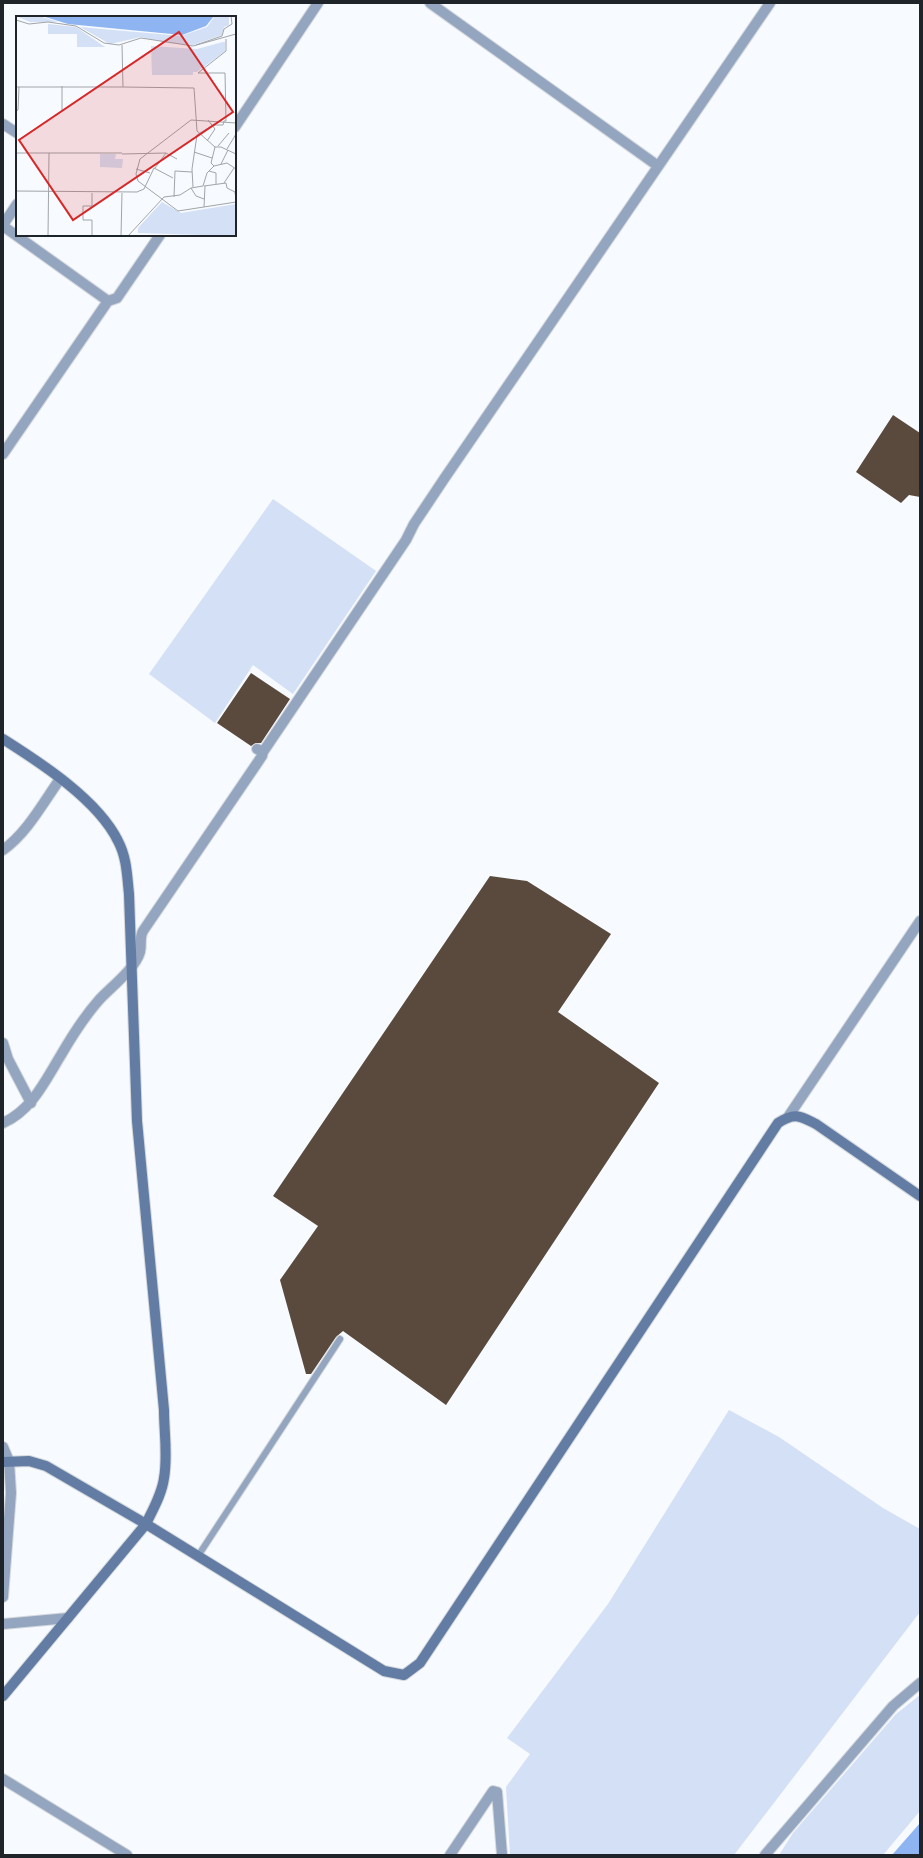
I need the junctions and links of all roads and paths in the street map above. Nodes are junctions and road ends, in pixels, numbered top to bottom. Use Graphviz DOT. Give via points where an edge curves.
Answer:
graph roads {
  1 [pos="318,3"];
  2 [pos="430,3"];
  3 [pos="770,3"];
  4 [pos="3,124"];
  5 [pos="236,126"];
  6 [pos="16,132"];
  7 [pos="658,166"];
  8 [pos="16,206"];
  9 [pos="3,226"];
  10 [pos="16,235"];
  11 [pos="17,236"];
  12 [pos="159,236"];
  13 [pos="108,301"];
  14 [pos="3,454"];
  15 [pos="3,739"];
  16 [pos="60,779"];
  17 [pos="3,850"];
  18 [pos="920,921"];
  19 [pos="131,967"];
  20 [pos="3,1043"];
  21 [pos="31,1103"];
  22 [pos="788,1117"];
  23 [pos="3,1123"];
  24 [pos="920,1196"];
  25 [pos="340,1339"];
  26 [pos="3,1447"];
  27 [pos="6,1461"];
  28 [pos="146,1524"];
  29 [pos="198,1556"];
  30 [pos="3,1597"];
  31 [pos="68,1618"];
  32 [pos="3,1624"];
  33 [pos="920,1683"];
  34 [pos="3,1696"];
  35 [pos="3,1779"];
  36 [pos="128,1855"];
  37 [pos="450,1855"];
  38 [pos="502,1855"];
  39 [pos="765,1855"];
  1 -- 5 [label="street"];
  2 -- 7 [label="street"];
  3 -- 7 [label="street"];
  4 -- 6 [label="street"];
  7 -- 19 [label="street" via="414,524 406,540 260,750 262,756 143,931 140,937 140,951"];
  8 -- 9 [label="street"];
  9 -- 10 [label="street"];
  11 -- 13 [label="street"];
  12 -- 13 [label="street" via="116,298"];
  13 -- 14 [label="street"];
  15 -- 16 [label="street"];
  16 -- 17 [label="street" via="25,828"];
  16 -- 19 [label="street" via="95,809 119,842 128,879"];
  18 -- 22 [label="street"];
  19 -- 21 [label="street" via="98,1001 77,1029"];
  19 -- 28 [label="street" via="137,1121 164,1410 164,1478"];
  20 -- 21 [label="street"];
  21 -- 23 [label="street" via="20,1114"];
  22 -- 24 [label="street" via="798,1116 816,1124"];
  22 -- 29 [label="street" via="772,1130 420,1663 404,1675 384,1671"];
  25 -- 29 [label="lane"];
  26 -- 27 [label="street"];
  27 -- 28 [label="street" via="29,1461 46,1466"];
  27 -- 30 [label="street" via="11,1493"];
  28 -- 29 [label="street"];
  28 -- 31 [label="street"];
  31 -- 32 [label="street"];
  31 -- 34 [label="street"];
  33 -- 39 [label="street" via="893,1706"];
  35 -- 36 [label="street"];
  37 -- 38 [label="street" via="492,1791 497,1792"];
}
